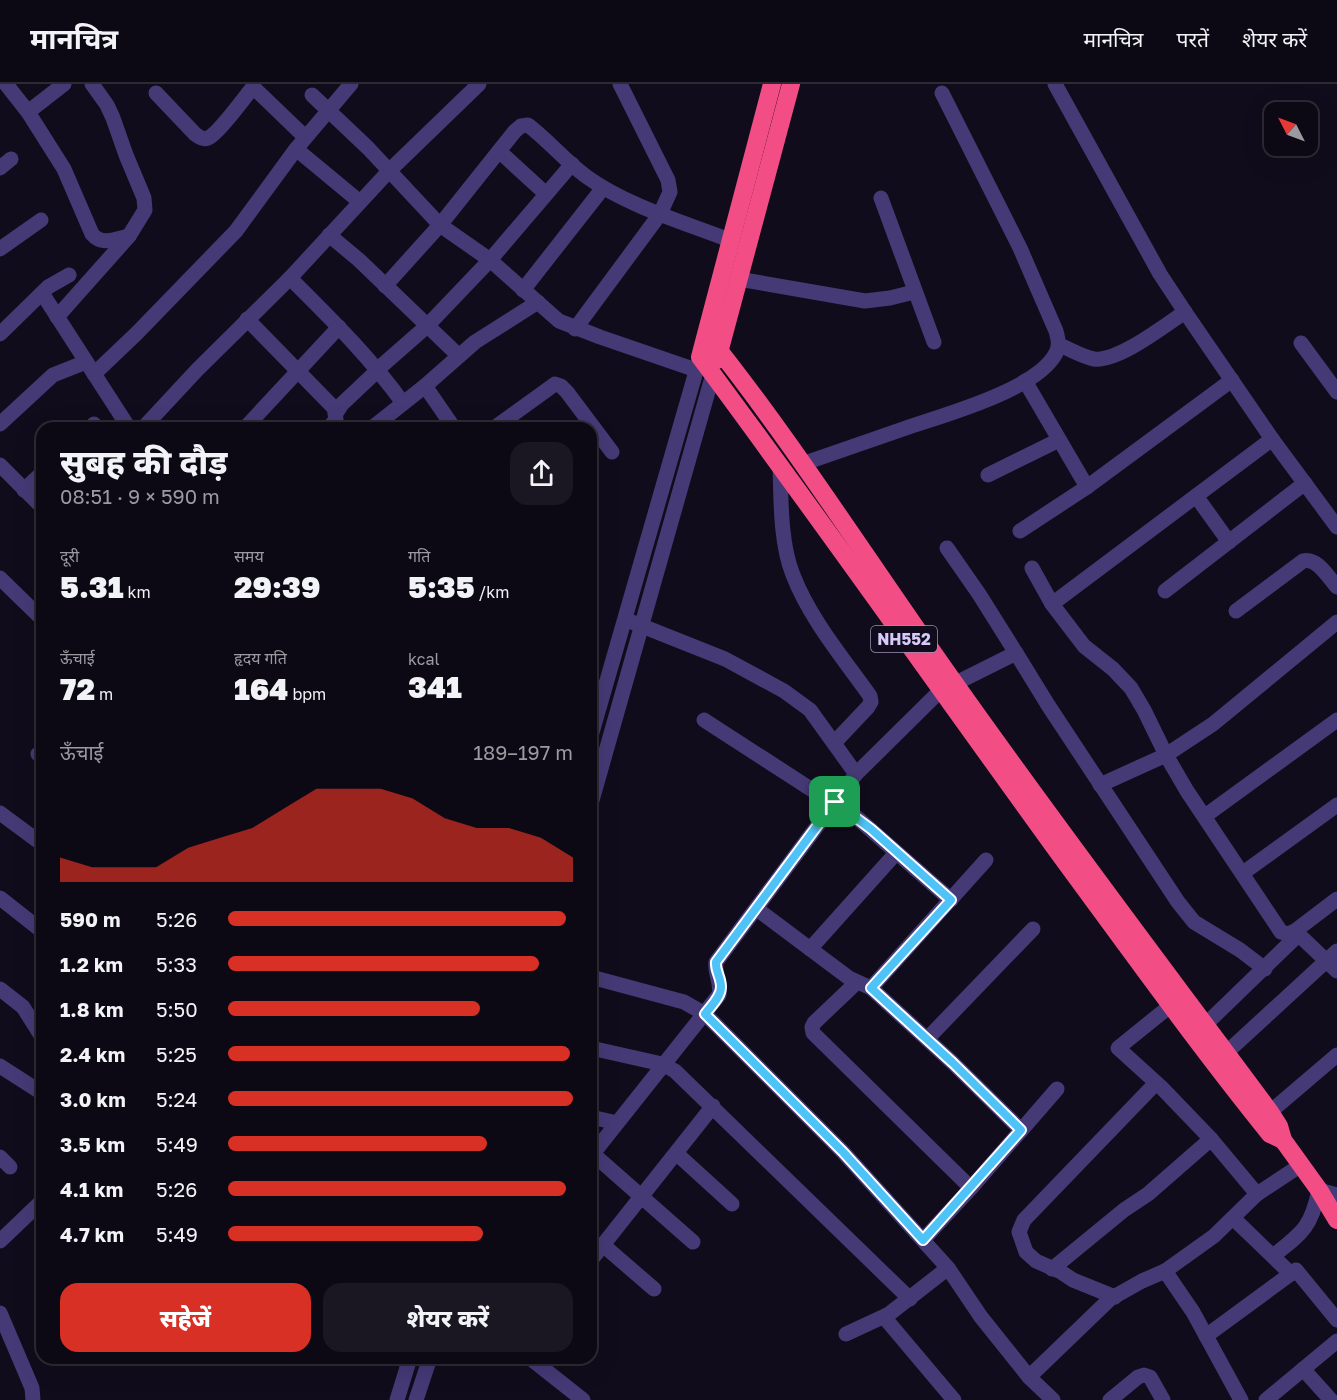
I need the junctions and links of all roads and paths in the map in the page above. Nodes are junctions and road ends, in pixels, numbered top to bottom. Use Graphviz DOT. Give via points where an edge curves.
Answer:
graph roads {
  1 [pos="6,84"];
  2 [pos="64,84"];
  3 [pos="92,84"];
  4 [pos="351,84"];
  5 [pos="479,84"];
  6 [pos="620,84"];
  7 [pos="772,84"];
  8 [pos="791,84"];
  9 [pos="1055,84"];
  10 [pos="253,85"];
  11 [pos="156,93"];
  12 [pos="942,93"];
  13 [pos="312,94"];
  14 [pos="327,110"];
  15 [pos="28,112"];
  16 [pos="301,143"];
  17 [pos="499,150"];
  18 [pos="572,164"];
  19 [pos="389,171"];
  20 [pos="603,188"];
  21 [pos="546,194"];
  22 [pos="881,198"];
  23 [pos="360,202"];
  24 [pos="660,214"];
  25 [pos="41,220"];
  26 [pos="440,225"];
  27 [pos="329,235"];
  28 [pos="129,236"];
  29 [pos="732,241"];
  30 [pos="0,249"];
  31 [pos="490,260"];
  32 [pos="69,275"];
  33 [pos="290,278"];
  34 [pos="739,279"];
  35 [pos="385,286"];
  36 [pos="523,290"];
  37 [pos="914,292"];
  38 [pos="42,293"];
  39 [pos="538,302"];
  40 [pos="1185,312"];
  41 [pos="57,317"];
  42 [pos="247,319"];
  43 [pos="427,326"];
  44 [pos="339,327"];
  45 [pos="575,328"];
  46 [pos="0,334"];
  47 [pos="706,335"];
  48 [pos="934,342"];
  49 [pos="1302,343"];
  50 [pos="1059,345"];
  51 [pos="720,351"];
  52 [pos="459,356"];
  53 [pos="703,367"];
  54 [pos="90,368"];
  55 [pos="379,370"];
  56 [pos="298,371"];
  57 [pos="1232,380"];
  58 [pos="1025,381"];
  59 [pos="425,386"];
  60 [pos="1337,392"];
  61 [pos="403,403"];
  62 [pos="333,420"];
  63 [pos="125,422"];
  64 [pos="149,422"];
  65 [pos="251,422"];
  66 [pos="379,422"];
  67 [pos="450,422"];
  68 [pos="502,422"];
  69 [pos="586,422"];
  70 [pos="0,424"];
  71 [pos="1272,438"];
  72 [pos="597,439"];
  73 [pos="1059,440"];
  74 [pos="612,452"];
  75 [pos="780,464"];
  76 [pos="802,464"];
  77 [pos="0,465"];
  78 [pos="988,475"];
  79 [pos="36,479"];
  80 [pos="1305,483"];
  81 [pos="1087,487"];
  82 [pos="24,490"];
  83 [pos="1196,496"];
  84 [pos="36,501"];
  85 [pos="1337,527"];
  86 [pos="1020,531"];
  87 [pos="1229,542"];
  88 [pos="947,548"];
  89 [pos="1032,568"];
  90 [pos="0,578"];
  91 [pos="1336,582"];
  92 [pos="1165,591"];
  93 [pos="1052,604"];
  94 [pos="1236,611"];
  95 [pos="36,613"];
  96 [pos="624,618"];
  97 [pos="1337,622"];
  98 [pos="642,626"];
  99 [pos="1016,653"];
  100 [pos="948,687"];
  101 [pos="597,715"];
  102 [pos="704,720"];
  103 [pos="1337,720"];
  104 [pos="834,742"];
  105 [pos="1166,755"];
  106 [pos="855,774"];
  107 [pos="597,783"];
  108 [pos="1100,785"];
  109 [pos="835,802"];
  110 [pos="1337,805"];
  111 [pos="0,813"];
  112 [pos="1205,816"];
  113 [pos="36,840"];
  114 [pos="896,853"];
  115 [pos="986,860"];
  116 [pos="1243,873"];
  117 [pos="0,898"];
  118 [pos="1337,899"];
  119 [pos="951,900"];
  120 [pos="757,909"];
  121 [pos="36,926"];
  122 [pos="1034,929"];
  123 [pos="1297,933"];
  124 [pos="810,949"];
  125 [pos="1331,955"];
  126 [pos="1265,969"];
  127 [pos="1337,971"];
  128 [pos="597,979"];
  129 [pos="856,983"];
  130 [pos="871,988"];
  131 [pos="0,989"];
  132 [pos="1170,1006"];
  133 [pos="705,1014"];
  134 [pos="1205,1025"];
  135 [pos="36,1028"];
  136 [pos="927,1039"];
  137 [pos="597,1049"];
  138 [pos="1226,1053"];
  139 [pos="1337,1055"];
  140 [pos="662,1064"];
  141 [pos="0,1066"];
  142 [pos="1156,1083"];
  143 [pos="36,1089"];
  144 [pos="1057,1089"];
  145 [pos="713,1106"];
  146 [pos="1270,1112"];
  147 [pos="597,1118"];
  148 [pos="617,1123"];
  149 [pos="1021,1130"];
  150 [pos="1211,1138"];
  151 [pos="1283,1140"];
  152 [pos="597,1149"];
  153 [pos="676,1153"];
  154 [pos="597,1159"];
  155 [pos="1301,1165"];
  156 [pos="971,1188"];
  157 [pos="1319,1190"];
  158 [pos="1257,1194"];
  159 [pos="1337,1195"];
  160 [pos="642,1197"];
  161 [pos="732,1204"];
  162 [pos="36,1207"];
  163 [pos="1233,1218"];
  164 [pos="1337,1220"];
  165 [pos="923,1240"];
  166 [pos="0,1241"];
  167 [pos="693,1242"];
  168 [pos="603,1245"];
  169 [pos="597,1252"];
  170 [pos="1273,1256"];
  171 [pos="948,1268"];
  172 [pos="1052,1269"];
  173 [pos="1165,1272"];
  174 [pos="1291,1274"];
  175 [pos="654,1289"];
  176 [pos="1115,1297"];
  177 [pos="910,1299"];
  178 [pos="0,1313"];
  179 [pos="884,1317"];
  180 [pos="1337,1320"];
  181 [pos="846,1334"];
  182 [pos="1206,1336"];
  183 [pos="1337,1341"];
  184 [pos="408,1364"];
  185 [pos="428,1364"];
  186 [pos="538,1364"];
  187 [pos="1303,1369"];
  188 [pos="1029,1377"];
  189 [pos="33,1400"];
  190 [pos="397,1400"];
  191 [pos="416,1400"];
  192 [pos="583,1400"];
  193 [pos="954,1400"];
  194 [pos="1053,1400"];
  195 [pos="1110,1400"];
  196 [pos="1163,1400"];
  197 [pos="1241,1400"];
  198 [pos="1266,1400"];
  199 [pos="1331,1400"];
  1 -- 15 [label="street"];
  2 -- 15 [label="street"];
  3 -- 28 [label="street" via="113,118 144,198 145,210"];
  4 -- 14 [label="street"];
  5 -- 19 [label="street"];
  6 -- 24 [label="street" via="668,180 670,192"];
  7 -- 29 [label="highway"];
  8 -- 34 [label="highway"];
  9 -- 40 [label="street"];
  10 -- 11 [label="street" via="208,138 195,134"];
  10 -- 16 [label="street"];
  12 -- 50 [label="street" via="1020,248"];
  13 -- 14 [label="street"];
  14 -- 16 [label="street"];
  14 -- 19 [label="street"];
  15 -- 28 [label="street" via="63,169 97,239 104,242"];
  16 -- 23 [label="street"];
  16 -- 54 [label="street" via="236,231"];
  17 -- 18 [label="street" via="514,131 528,125"];
  17 -- 21 [label="street"];
  17 -- 26 [label="street"];
  18 -- 20 [label="street"];
  18 -- 21 [label="street"];
  19 -- 23 [label="street"];
  19 -- 26 [label="street"];
  20 -- 24 [label="street"];
  20 -- 36 [label="street"];
  21 -- 31 [label="street"];
  22 -- 37 [label="street"];
  23 -- 27 [label="street"];
  24 -- 29 [label="street"];
  24 -- 45 [label="street"];
  25 -- 30 [label="street"];
  26 -- 31 [label="street"];
  26 -- 35 [label="street"];
  27 -- 33 [label="street"];
  27 -- 35 [label="street"];
  28 -- 41 [label="street"];
  29 -- 47 [label="highway"];
  31 -- 36 [label="street"];
  31 -- 43 [label="street"];
  32 -- 38 [label="street"];
  33 -- 42 [label="street"];
  33 -- 44 [label="street"];
  34 -- 37 [label="street" via="865,301"];
  34 -- 51 [label="highway"];
  35 -- 43 [label="street"];
  36 -- 39 [label="street"];
  37 -- 48 [label="street"];
  38 -- 41 [label="street"];
  38 -- 46 [label="street"];
  39 -- 45 [label="street" via="559,321"];
  39 -- 52 [label="street"];
  40 -- 50 [label="street" via="1119,354 1106,358 1093,359"];
  40 -- 57 [label="street"];
  41 -- 54 [label="street"];
  42 -- 56 [label="street"];
  42 -- 64 [label="street"];
  43 -- 52 [label="street"];
  43 -- 55 [label="street"];
  44 -- 55 [label="street"];
  44 -- 56 [label="street"];
  45 -- 53 [label="street"];
  47 -- 51 [label="highway, NH552"];
  47 -- 53 [label="highway"];
  49 -- 60 [label="street"];
  50 -- 58 [label="street" via="1045,365"];
  51 -- 53 [label="highway"];
  51 -- 76 [label="highway, NH552"];
  52 -- 59 [label="street"];
  53 -- 75 [label="highway, NH552"];
  53 -- 96 [label="street"];
  53 -- 98 [label="street"];
  54 -- 63 [label="street"];
  54 -- 70 [label="street" via="53,375"];
  55 -- 61 [label="street"];
  55 -- 62 [label="street" via="342,404"];
  56 -- 62 [label="street" via="334,408"];
  56 -- 65 [label="street"];
  57 -- 71 [label="street"];
  57 -- 81 [label="street"];
  58 -- 73 [label="street"];
  58 -- 76 [label="street" via="988,399"];
  59 -- 61 [label="street"];
  59 -- 67 [label="street"];
  61 -- 66 [label="street"];
  68 -- 69 [label="street" via="555,384 567,392"];
  71 -- 80 [label="street"];
  71 -- 83 [label="street"];
  72 -- 74 [label="street"];
  73 -- 78 [label="street"];
  73 -- 81 [label="street"];
  75 -- 100 [label="highway, NH552"];
  75 -- 104 [label="street" via="785,547 792,574 811,610 870,696 868,707"];
  76 -- 100 [label="highway, NH552"];
  77 -- 82 [label="street"];
  79 -- 82 [label="street"];
  80 -- 85 [label="street"];
  80 -- 87 [label="street"];
  81 -- 86 [label="street"];
  82 -- 84 [label="street"];
  83 -- 87 [label="street"];
  83 -- 93 [label="street"];
  87 -- 92 [label="street"];
  88 -- 99 [label="street"];
  89 -- 93 [label="street"];
  90 -- 95 [label="street"];
  91 -- 94 [label="street" via="1308,559"];
  93 -- 105 [label="street" via="1084,646 1131,688"];
  96 -- 98 [label="street"];
  96 -- 101 [label="street"];
  97 -- 105 [label="street" via="1213,724"];
  98 -- 104 [label="street" via="725,659 784,691 810,710"];
  98 -- 107 [label="street"];
  99 -- 100 [label="street"];
  99 -- 108 [label="street"];
  100 -- 106 [label="street"];
  100 -- 132 [label="highway, NH552"];
  100 -- 134 [label="highway, NH552"];
  102 -- 109 [label="street"];
  103 -- 112 [label="street"];
  104 -- 106 [label="street"];
  105 -- 108 [label="street"];
  105 -- 112 [label="street"];
  106 -- 109 [label="street"];
  108 -- 126 [label="street" via="1194,922"];
  109 -- 114 [label="street"];
  109 -- 120 [label="street"];
  110 -- 116 [label="street"];
  111 -- 113 [label="street"];
  112 -- 116 [label="street"];
  114 -- 119 [label="street"];
  114 -- 124 [label="street"];
  115 -- 119 [label="street"];
  116 -- 123 [label="street" via="1281,932"];
  117 -- 121 [label="street"];
  118 -- 123 [label="street"];
  119 -- 130 [label="street"];
  120 -- 124 [label="street"];
  120 -- 133 [label="street" via="716,962 721,987"];
  122 -- 136 [label="street"];
  123 -- 125 [label="street"];
  123 -- 126 [label="street"];
  124 -- 129 [label="street"];
  125 -- 127 [label="street"];
  125 -- 138 [label="street"];
  126 -- 134 [label="street"];
  128 -- 133 [label="street" via="684,1002"];
  129 -- 130 [label="street"];
  129 -- 156 [label="street" via="814,1023 813,1033"];
  130 -- 136 [label="street"];
  131 -- 135 [label="street" via="23,1007"];
  132 -- 142 [label="street" via="1118,1048"];
  132 -- 151 [label="highway, NH552" via="1270,1134"];
  133 -- 140 [label="street"];
  133 -- 165 [label="street" via="843,1152"];
  134 -- 138 [label="highway, NH552"];
  136 -- 149 [label="street"];
  137 -- 140 [label="street"];
  138 -- 146 [label="highway, NH552"];
  139 -- 146 [label="street"];
  140 -- 145 [label="street" via="687,1080"];
  140 -- 148 [label="street"];
  141 -- 143 [label="street"];
  142 -- 150 [label="street"];
  142 -- 172 [label="street" via="1020,1226 1022,1243 1030,1258"];
  144 -- 149 [label="street"];
  145 -- 153 [label="street"];
  145 -- 177 [label="street"];
  146 -- 151 [label="highway, NH552"];
  147 -- 148 [label="street"];
  148 -- 152 [label="street"];
  149 -- 156 [label="street"];
  150 -- 158 [label="street"];
  150 -- 172 [label="street" via="1148,1194"];
  151 -- 155 [label="highway, NH552"];
  153 -- 160 [label="street"];
  153 -- 161 [label="street"];
  154 -- 160 [label="street"];
  155 -- 157 [label="highway, NH552"];
  155 -- 158 [label="street"];
  156 -- 165 [label="street"];
  157 -- 159 [label="street"];
  157 -- 164 [label="highway, NH552"];
  157 -- 170 [label="street" via="1316,1208 1303,1232"];
  158 -- 163 [label="street"];
  160 -- 167 [label="street"];
  160 -- 168 [label="street"];
  162 -- 166 [label="street"];
  163 -- 170 [label="street"];
  163 -- 173 [label="street"];
  165 -- 171 [label="street"];
  168 -- 169 [label="street"];
  168 -- 175 [label="street"];
  170 -- 174 [label="street"];
  171 -- 177 [label="street"];
  171 -- 188 [label="street"];
  172 -- 176 [label="street"];
  173 -- 176 [label="street"];
  173 -- 182 [label="street"];
  174 -- 180 [label="street" via="1296,1270"];
  174 -- 182 [label="street"];
  176 -- 188 [label="street"];
  177 -- 179 [label="street"];
  178 -- 189 [label="street" via="32,1388"];
  179 -- 181 [label="street"];
  179 -- 193 [label="street"];
  182 -- 197 [label="street"];
  183 -- 187 [label="street"];
  184 -- 190 [label="street"];
  185 -- 191 [label="street"];
  186 -- 192 [label="street"];
  187 -- 198 [label="street"];
  187 -- 199 [label="street"];
  188 -- 194 [label="street"];
  195 -- 196 [label="street" via="1144,1374 1150,1377"];
}
